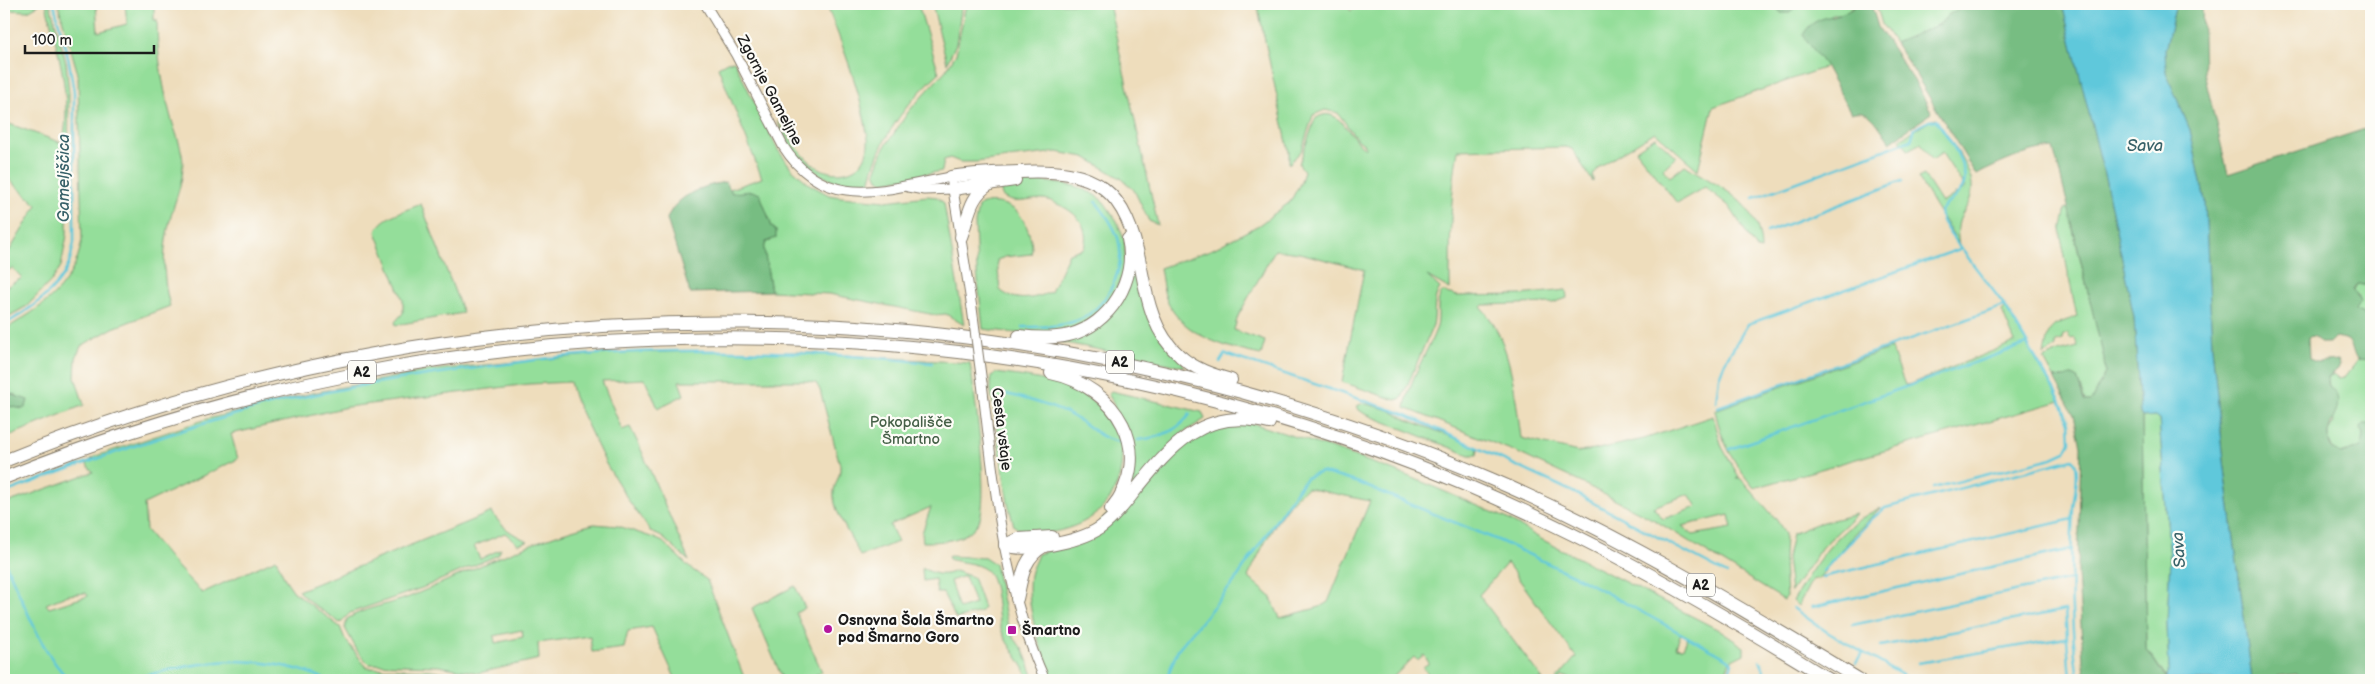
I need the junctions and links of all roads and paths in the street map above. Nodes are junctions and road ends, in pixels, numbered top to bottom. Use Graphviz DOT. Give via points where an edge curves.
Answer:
graph roads {
  1 [pos="705,4"];
  2 [pos="952,183"];
  3 [pos="992,183"];
  4 [pos="961,237"];
  5 [pos="966,336"];
  6 [pos="1027,360"];
  7 [pos="1271,399"];
  8 [pos="1308,427"];
  9 [pos="4,461"];
  10 [pos="4,478"];
  11 [pos="1005,545"];
  12 [pos="1045,545"];
  13 [pos="1017,599"];
  14 [pos="1045,680"];
  15 [pos="1830,680"];
  16 [pos="1860,680"];
  1 -- 2 [label="street, Zgornje Gameljne" via="783,146 792,161 806,174 841,190 875,191 924,182"];
  2 -- 3 [label="highway"];
  2 -- 4 [label="street, Cesta vstaje"];
  2 -- 7 [label="highway" via="1054,171 1077,175 1099,186 1116,201 1130,224 1149,305 1168,344 1192,365 1249,385"];
  3 -- 4 [label="highway" via="975,197"];
  3 -- 5 [label="highway" via="1055,178 1074,181 1096,192 1109,202 1123,224 1129,243 1129,269 1109,311 1080,332 1046,338 996,333"];
  4 -- 11 [label="street, Cesta vstaje, bridge"];
  5 -- 7 [label="highway, A2" via="1137,365"];
  5 -- 9 [label="highway, A2" via="854,326 712,321 586,327 454,340 338,361 222,388 110,422"];
  6 -- 8 [label="highway, A2" via="1169,388"];
  6 -- 10 [label="highway, A2" via="901,345 782,338 615,340 505,350 392,366 241,399 98,442"];
  6 -- 11 [label="highway" via="1044,371 1083,382 1110,405 1127,432 1129,470 1119,498 1093,524 1068,534 1018,538"];
  7 -- 16 [label="highway, A2" via="1443,459 1575,517 1691,579"];
  8 -- 12 [label="highway" via="1287,428 1241,419 1199,428 1169,451 1103,526 1079,538"];
  8 -- 15 [label="highway, A2" via="1429,470 1570,532 1692,597"];
  11 -- 12 [label="highway" via="1019,549"];
  11 -- 13 [label="street, Cesta vstaje"];
  12 -- 13 [label="highway" via="1035,551 1026,563"];
  13 -- 14 [label="street, Cesta vstaje"];
}
